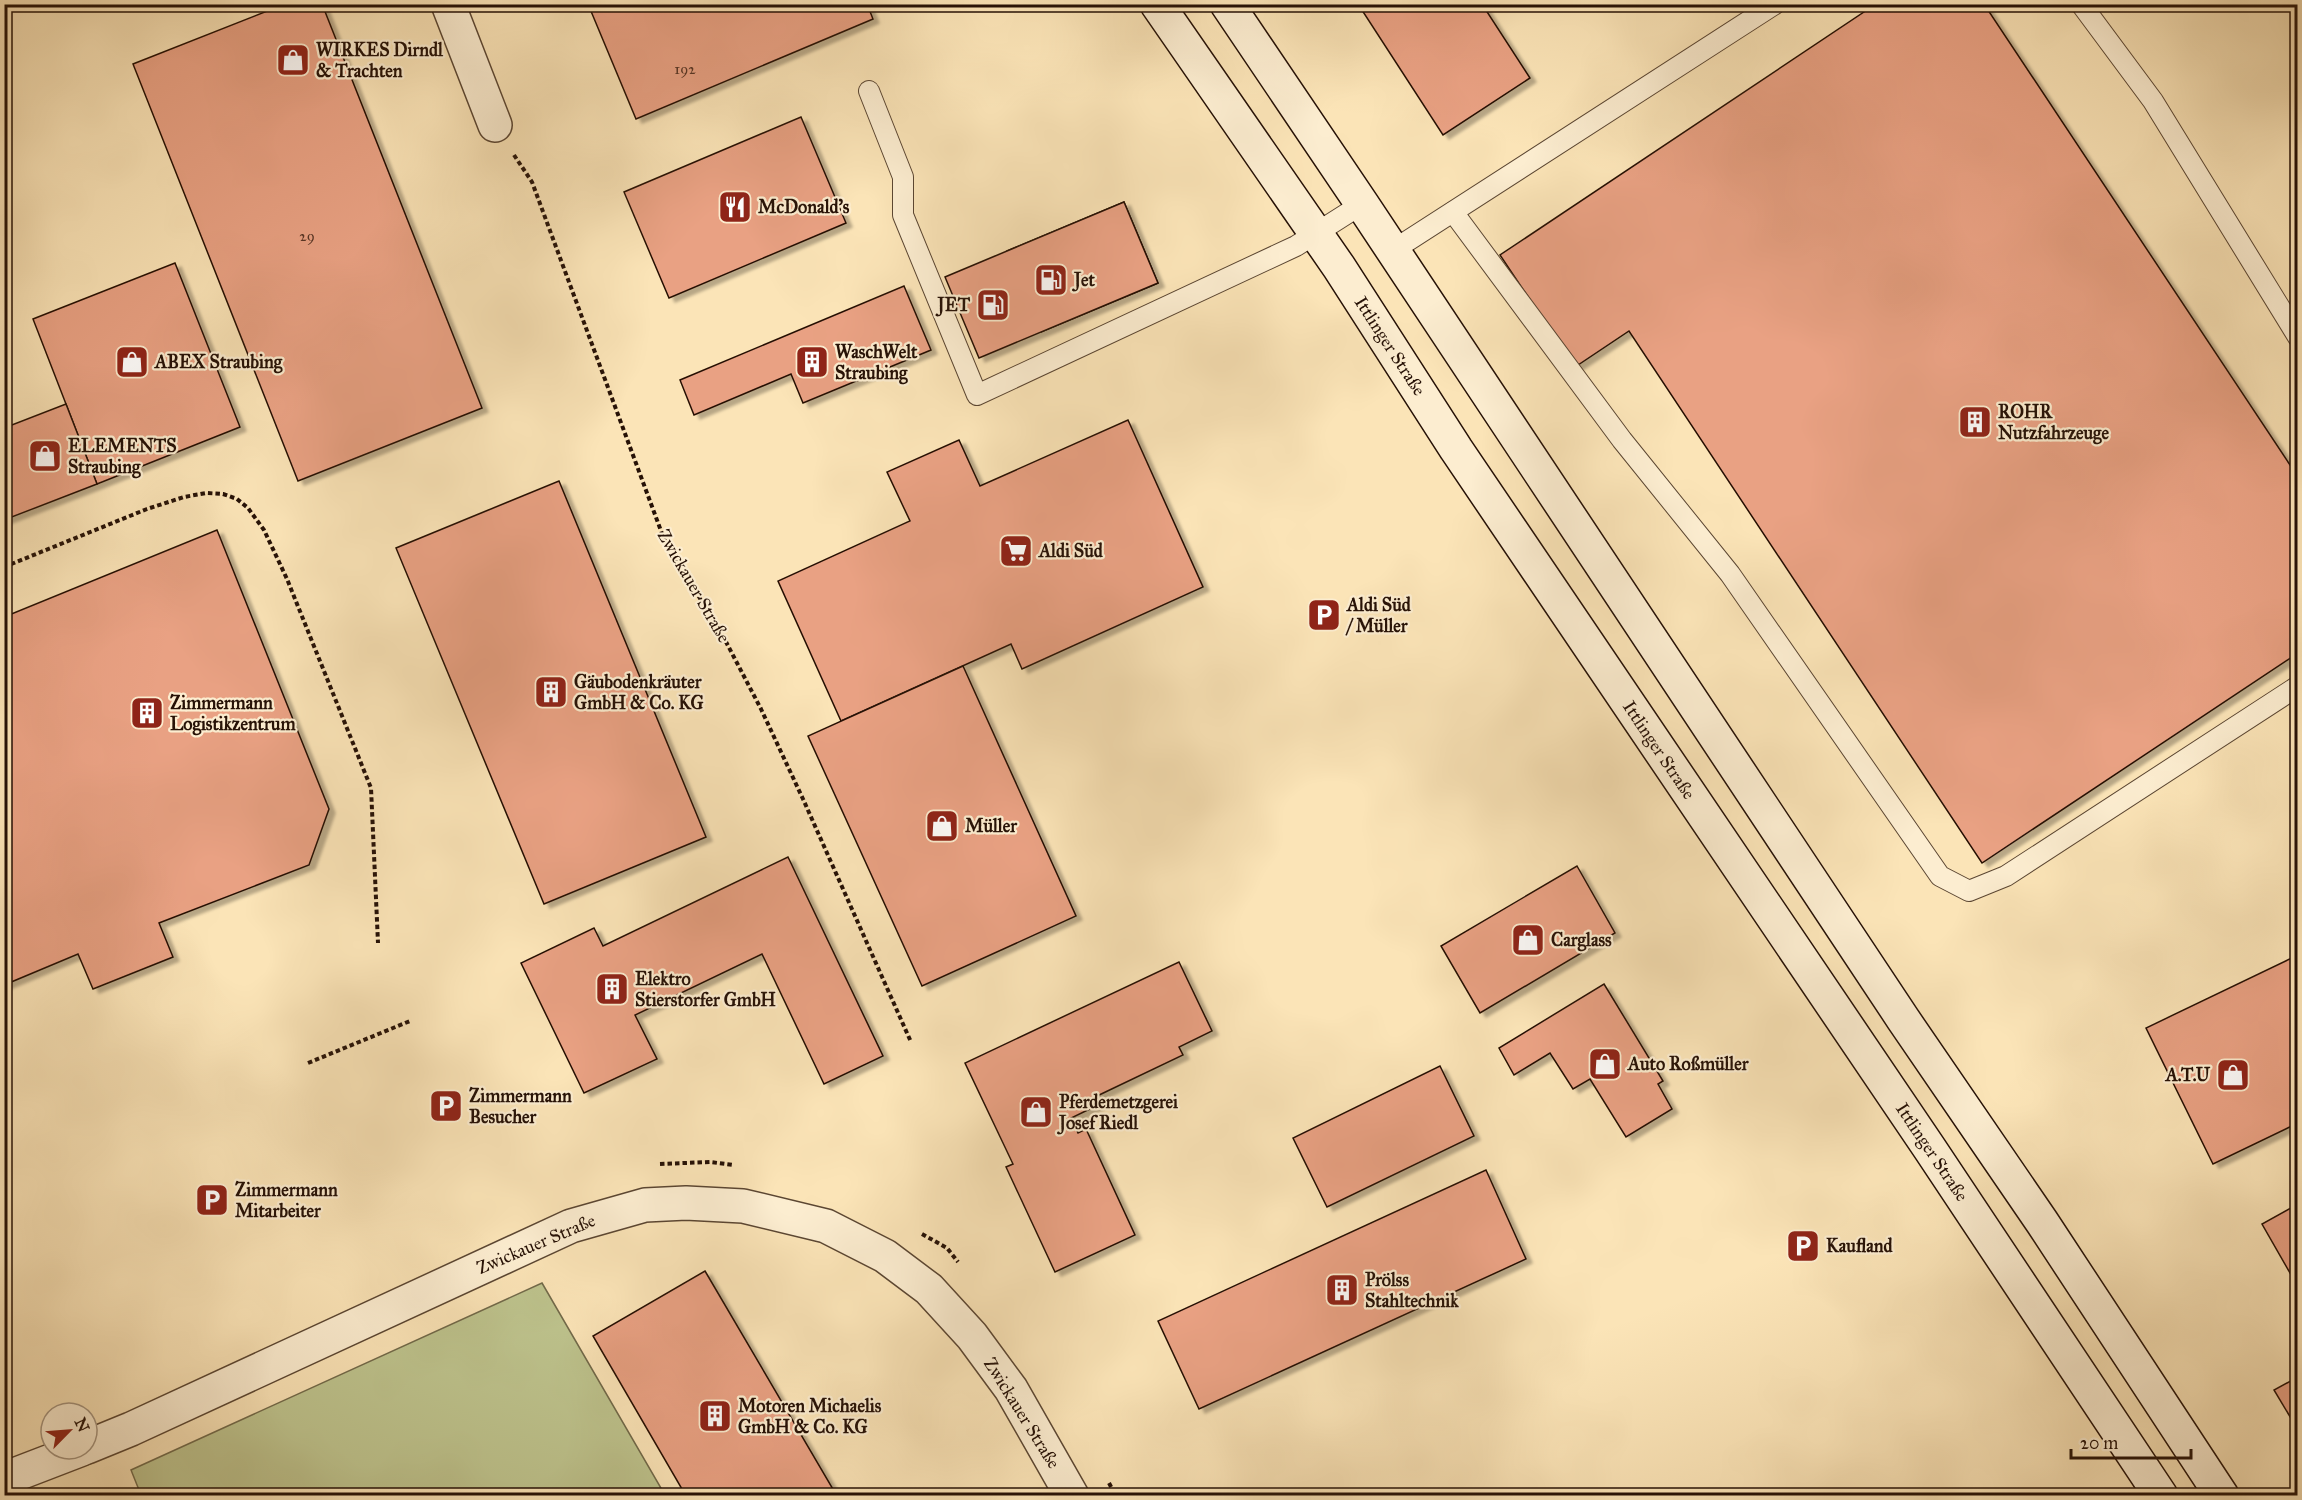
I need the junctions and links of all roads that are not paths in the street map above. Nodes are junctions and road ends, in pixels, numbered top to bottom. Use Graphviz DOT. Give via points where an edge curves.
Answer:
graph roads {
  1 [pos="448,4"];
  2 [pos="1157,4"];
  3 [pos="1227,4"];
  4 [pos="1775,4"];
  5 [pos="2081,4"];
  6 [pos="868,91"];
  7 [pos="495,124"];
  8 [pos="1362,204"];
  9 [pos="1453,212"];
  10 [pos="1316,234"];
  11 [pos="1392,251"];
  12 [pos="2298,337"];
  13 [pos="2298,686"];
  14 [pos="99,1442"];
  15 [pos="51,1461"];
  16 [pos="4,1479"];
  17 [pos="1072,1496"];
  18 [pos="2161,1496"];
  19 [pos="2222,1496"];
  1 -- 7 [label="street"];
  2 -- 10 [label="street, Ittlinger Straße"];
  3 -- 8 [label="street"];
  4 -- 9 [label="lane"];
  5 -- 12 [label="lane" via="2153,101"];
  6 -- 10 [label="lane" via="903,177 903,215 977,395"];
  8 -- 10 [label="lane"];
  8 -- 11 [label="street"];
  9 -- 11 [label="lane"];
  9 -- 13 [label="lane" via="1622,440 1730,574 1940,876 1969,891 2006,876"];
  10 -- 18 [label="street, Ittlinger Straße"];
  11 -- 19 [label="street"];
  14 -- 17 [label="street, Zwickauer Straße" via="572,1226 645,1205 709,1204 743,1206 826,1226 885,1256 929,1289 972,1336 1011,1389"];
  15 -- 16 [label="street"];
}
